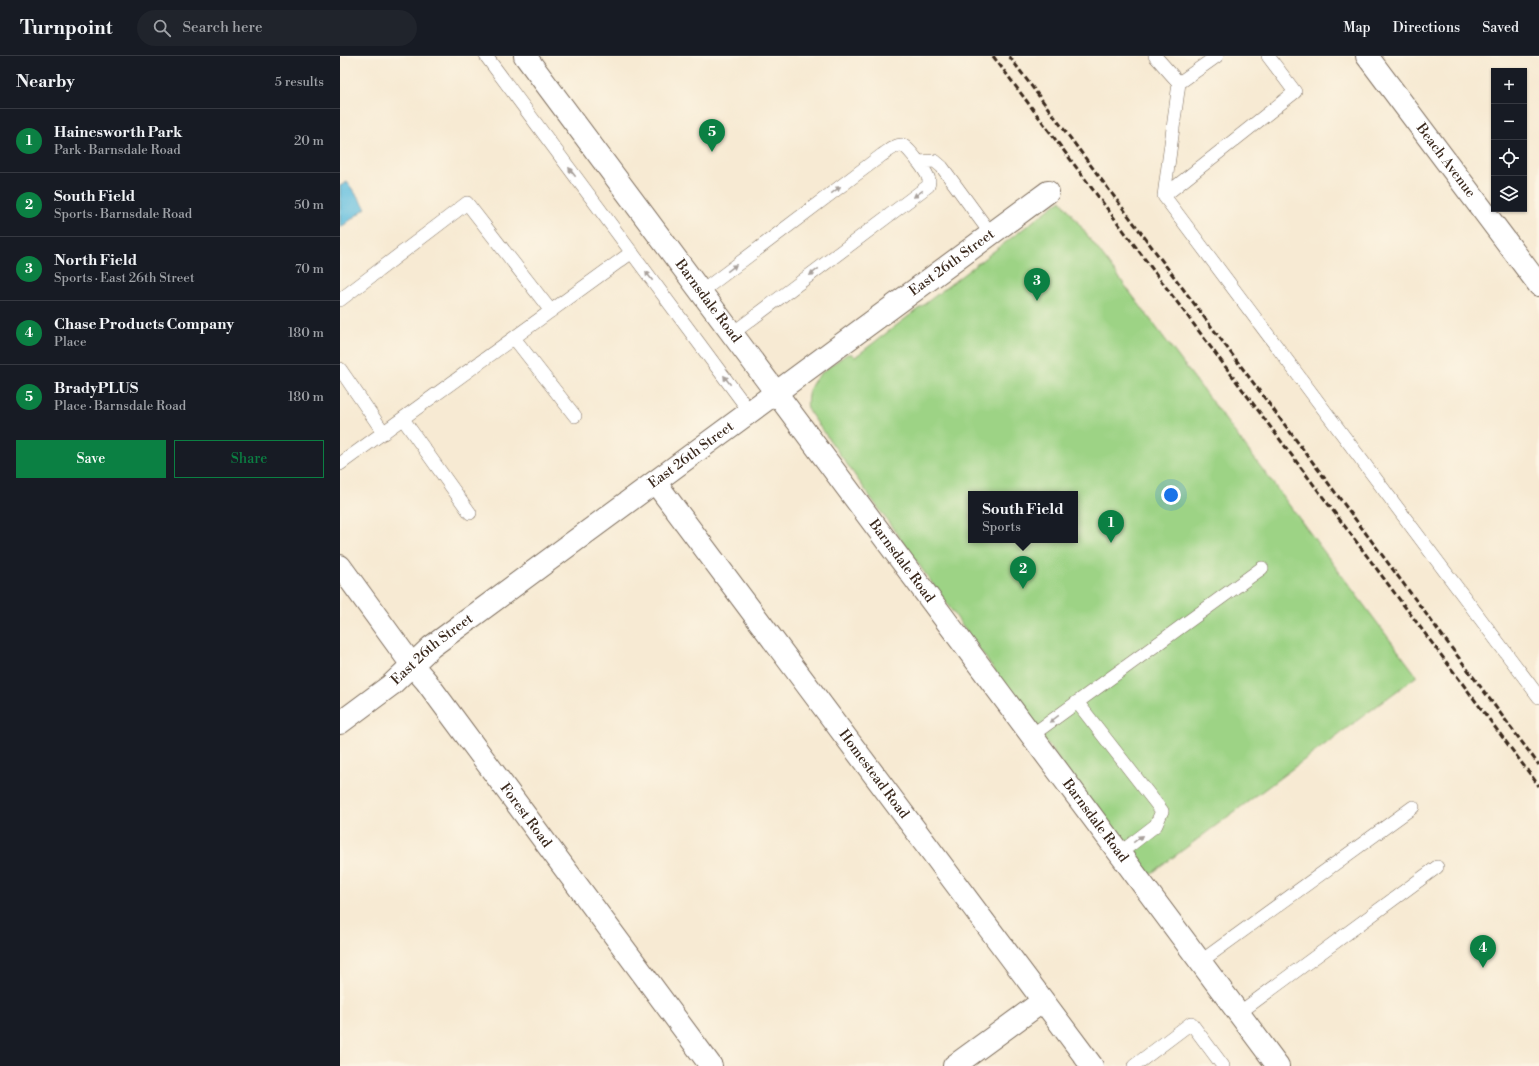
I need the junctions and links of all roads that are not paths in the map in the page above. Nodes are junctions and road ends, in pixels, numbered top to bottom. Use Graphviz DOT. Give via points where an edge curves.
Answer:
graph roads {
  1 [pos="486,56"];
  2 [pos="525,56"];
  3 [pos="1155,56"];
  4 [pos="1217,56"];
  5 [pos="1268,56"];
  6 [pos="1368,56"];
  7 [pos="1179,83"];
  8 [pos="918,162"];
  9 [pos="1048,192"];
  10 [pos="1164,196"];
  11 [pos="991,234"];
  12 [pos="632,252"];
  13 [pos="1539,285"];
  14 [pos="701,292"];
  15 [pos="340,300"];
  16 [pos="551,311"];
  17 [pos="733,333"];
  18 [pos="514,338"];
  19 [pos="340,369"];
  20 [pos="777,392"];
  21 [pos="750,412"];
  22 [pos="575,416"];
  23 [pos="403,419"];
  24 [pos="384,433"];
  25 [pos="340,464"];
  26 [pos="656,482"];
  27 [pos="470,513"];
  28 [pos="340,566"];
  29 [pos="1262,568"];
  30 [pos="412,665"];
  31 [pos="1539,697"];
  32 [pos="1077,702"];
  33 [pos="340,723"];
  34 [pos="1032,735"];
  35 [pos="1413,807"];
  36 [pos="1120,853"];
  37 [pos="1437,867"];
  38 [pos="1200,962"];
  39 [pos="1043,1000"];
  40 [pos="1239,1013"];
  41 [pos="711,1066"];
  42 [pos="954,1066"];
  43 [pos="1092,1066"];
  44 [pos="1134,1066"];
  45 [pos="1223,1066"];
  46 [pos="1278,1066"];
  12 -- 1 [label="lane, one-way"];
  2 -- 14 [label="street, Barnsdale Road"];
  3 -- 7 [label="lane"];
  4 -- 7 [label="lane"];
  5 -- 10 [label="lane" via="1295,92"];
  6 -- 13 [label="street, Beach Avenue"];
  7 -- 10 [label="lane"];
  8 -- 11 [label="lane" via="935,161 942,167"];
  14 -- 8 [label="lane, one-way" via="892,148 903,146"];
  8 -- 17 [label="lane, one-way" via="930,181 928,186"];
  9 -- 11 [label="street, East 26th Street"];
  10 -- 31 [label="lane"];
  11 -- 20 [label="street, East 26th Street"];
  12 -- 16 [label="lane"];
  21 -- 12 [label="lane, one-way"];
  14 -- 17 [label="street, Barnsdale Road"];
  15 -- 16 [label="lane" via="467,203"];
  16 -- 18 [label="lane"];
  17 -- 20 [label="street, Barnsdale Road"];
  18 -- 22 [label="lane"];
  18 -- 23 [label="lane"];
  19 -- 24 [label="lane"];
  20 -- 21 [label="street, East 26th Street"];
  20 -- 34 [label="street, Barnsdale Road"];
  21 -- 26 [label="street, East 26th Street"];
  23 -- 24 [label="lane"];
  23 -- 27 [label="lane"];
  24 -- 25 [label="lane"];
  26 -- 30 [label="street, East 26th Street" via="431,647"];
  26 -- 39 [label="street, Homestead Road"];
  28 -- 30 [label="street, Forest Road"];
  29 -- 32 [label="lane"];
  30 -- 33 [label="street, East 26th Street" via="391,685"];
  30 -- 41 [label="street, Forest Road"];
  32 -- 34 [label="lane, one-way"];
  36 -- 32 [label="lane, one-way" via="1156,826 1162,811"];
  34 -- 36 [label="street, Barnsdale Road"];
  35 -- 38 [label="lane"];
  36 -- 38 [label="street, Barnsdale Road"];
  37 -- 40 [label="lane"];
  38 -- 40 [label="street, Barnsdale Road"];
  39 -- 42 [label="street"];
  39 -- 43 [label="street, Homestead Road"];
  40 -- 46 [label="street, Barnsdale Road"];
  44 -- 45 [label="lane" via="1191,1023"];
}
